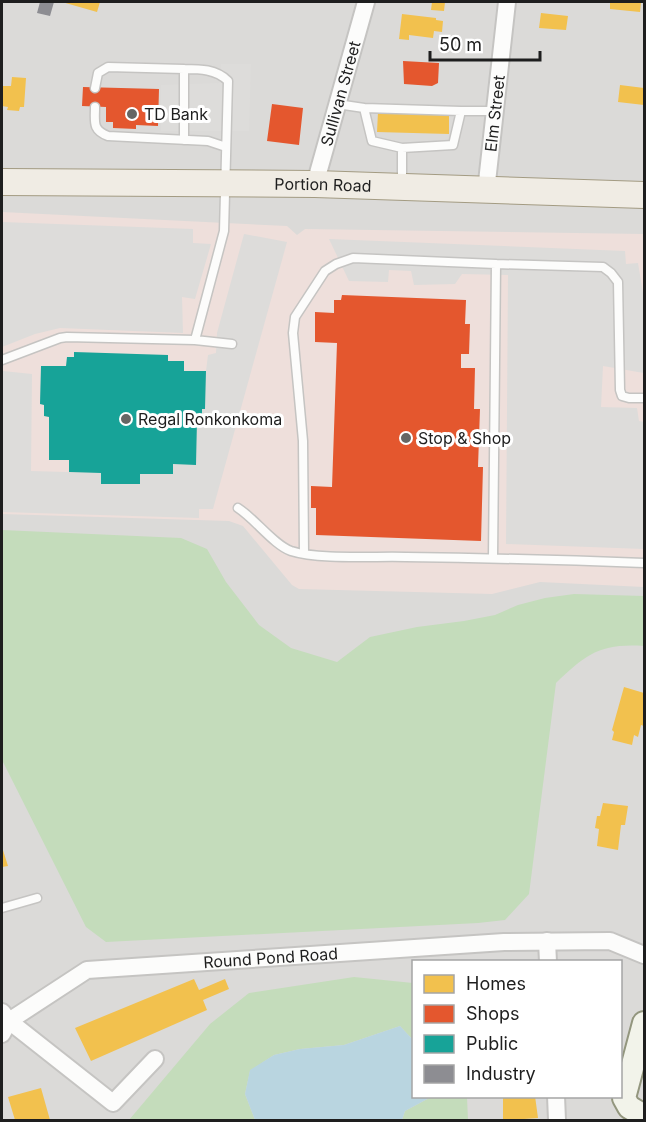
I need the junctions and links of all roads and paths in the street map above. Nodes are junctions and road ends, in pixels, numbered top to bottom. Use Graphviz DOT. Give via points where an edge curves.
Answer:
graph roads {
  1 [pos="366,2"];
  2 [pos="507,2"];
  3 [pos="184,69"];
  4 [pos="95,88"];
  5 [pos="337,104"];
  6 [pos="95,107"];
  7 [pos="364,108"];
  8 [pos="460,111"];
  9 [pos="495,111"];
  10 [pos="184,140"];
  11 [pos="226,147"];
  12 [pos="402,148"];
  13 [pos="2,182"];
  14 [pos="224,184"];
  15 [pos="315,184"];
  16 [pos="402,188"];
  17 [pos="486,191"];
  18 [pos="645,195"];
  19 [pos="496,264"];
  20 [pos="195,340"];
  21 [pos="232,344"];
  22 [pos="2,360"];
  23 [pos="645,398"];
  24 [pos="238,508"];
  25 [pos="304,553"];
  26 [pos="493,558"];
  27 [pos="645,563"];
  28 [pos="37,898"];
  29 [pos="2,908"];
  30 [pos="548,941"];
  31 [pos="645,956"];
  32 [pos="549,960"];
  33 [pos="4,1022"];
  34 [pos="645,1023"];
  35 [pos="155,1059"];
  36 [pos="556,1098"];
  37 [pos="641,1117"];
  38 [pos="557,1120"];
  1 -- 5 [label="street, Sullivan Street"];
  2 -- 9 [label="street, Elm Street"];
  3 -- 4 [label="lane" via="108,67 98,73"];
  3 -- 10 [label="lane"];
  3 -- 11 [label="lane" via="214,72 228,81"];
  5 -- 7 [label="lane"];
  5 -- 15 [label="street, Sullivan Street"];
  6 -- 10 [label="lane" via="99,133"];
  7 -- 8 [label="lane"];
  7 -- 12 [label="lane" via="372,141"];
  8 -- 9 [label="lane"];
  8 -- 12 [label="lane" via="453,146"];
  9 -- 17 [label="street, Elm Street"];
  10 -- 11 [label="lane"];
  11 -- 14 [label="lane"];
  12 -- 16 [label="lane"];
  13 -- 14 [label="main road, Portion Road"];
  14 -- 15 [label="main road, Portion Road"];
  14 -- 20 [label="lane" via="224,231"];
  15 -- 16 [label="main road, Portion Road"];
  16 -- 17 [label="main road, Portion Road"];
  17 -- 18 [label="main road, Portion Road"];
  19 -- 23 [label="lane" via="603,267 611,273 618,282 620,390 622,396"];
  19 -- 25 [label="lane" via="353,258 325,271 301,307 293,333 303,441"];
  19 -- 26 [label="lane"];
  20 -- 21 [label="lane"];
  20 -- 22 [label="lane" via="60,338"];
  24 -- 25 [label="lane" via="280,544"];
  25 -- 26 [label="lane"];
  26 -- 27 [label="lane"];
  28 -- 29 [label="lane"];
  30 -- 31 [label="street, Round Pond Road" via="610,941"];
  30 -- 32 [label="street"];
  30 -- 33 [label="street, Round Pond Road" via="87,970"];
  33 -- 35 [label="street, Round Pond Road" via="113,1103"];
  34 -- 37 [label="street" via="624,1098"];
  36 -- 38 [label="street"];
}
